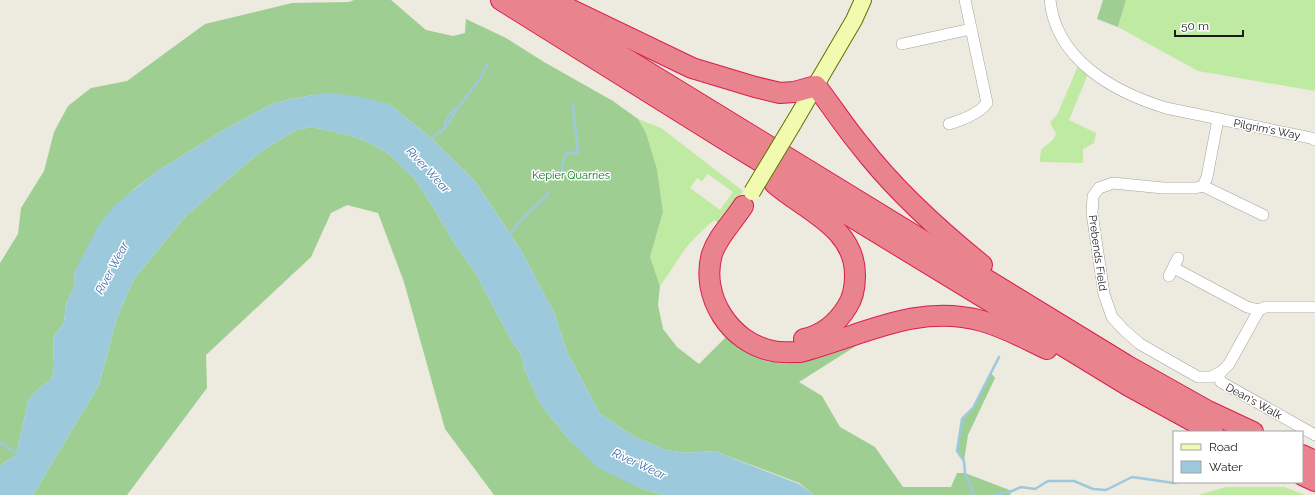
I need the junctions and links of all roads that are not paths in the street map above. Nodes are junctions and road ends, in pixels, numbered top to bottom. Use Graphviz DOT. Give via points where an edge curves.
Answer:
graph roads {
  1 [pos="500,0"];
  2 [pos="530,0"];
  3 [pos="550,0"];
  4 [pos="863,0"];
  5 [pos="966,0"];
  6 [pos="1050,0"];
  7 [pos="971,29"];
  8 [pos="902,44"];
  9 [pos="816,86"];
  10 [pos="1218,119"];
  11 [pos="949,124"];
  12 [pos="722,138"];
  13 [pos="1315,140"];
  14 [pos="1203,186"];
  15 [pos="743,206"];
  16 [pos="1263,215"];
  17 [pos="1174,267"];
  18 [pos="1315,306"];
  19 [pos="1259,310"];
  20 [pos="1048,318"];
  21 [pos="1216,374"];
  22 [pos="1129,386"];
  23 [pos="1211,431"];
  24 [pos="1251,431"];
  25 [pos="1315,435"];
  26 [pos="1303,455"];
  27 [pos="1315,461"];
  28 [pos="1303,475"];
  29 [pos="1315,481"];
  1 -- 12 [label="highway"];
  2 -- 20 [label="highway"];
  3 -- 9 [label="highway" via="692,68 780,93"];
  4 -- 9 [label="street"];
  5 -- 7 [label="street"];
  6 -- 10 [label="street, Pilgrim's Way" via="1055,25 1064,43 1075,57 1114,87 1143,101"];
  7 -- 8 [label="street"];
  7 -- 11 [label="street" via="986,103 983,108"];
  9 -- 15 [label="street, bridge"];
  9 -- 20 [label="highway" via="860,146 893,183 962,249"];
  10 -- 13 [label="street, Pilgrim's Way"];
  10 -- 14 [label="street"];
  12 -- 15 [label="highway" via="778,186 831,224 843,237 853,258 855,286 850,302 840,318 827,330 811,338 794,342 776,340 759,334 733,311 725,296 721,278 722,261"];
  12 -- 22 [label="highway"];
  14 -- 16 [label="street"];
  14 -- 21 [label="street, Prebends Field" via="1179,188 1113,184 1099,188 1093,196 1092,213 1104,294 1112,317 1140,344 1198,377 1212,377"];
  15 -- 22 [label="highway" via="720,236 712,254 710,283 720,314 742,338 756,345 771,351 800,352 906,319 924,316 963,317 1000,327"];
  17 -- 19 [label="street" via="1248,307"];
  18 -- 19 [label="street" via="1265,307"];
  19 -- 21 [label="street" via="1229,364"];
  20 -- 24 [label="highway" via="1208,411"];
  21 -- 25 [label="street, Dean's Walk" via="1222,382"];
  22 -- 23 [label="highway"];
  26 -- 27 [label="highway"];
  28 -- 29 [label="highway"];
}
